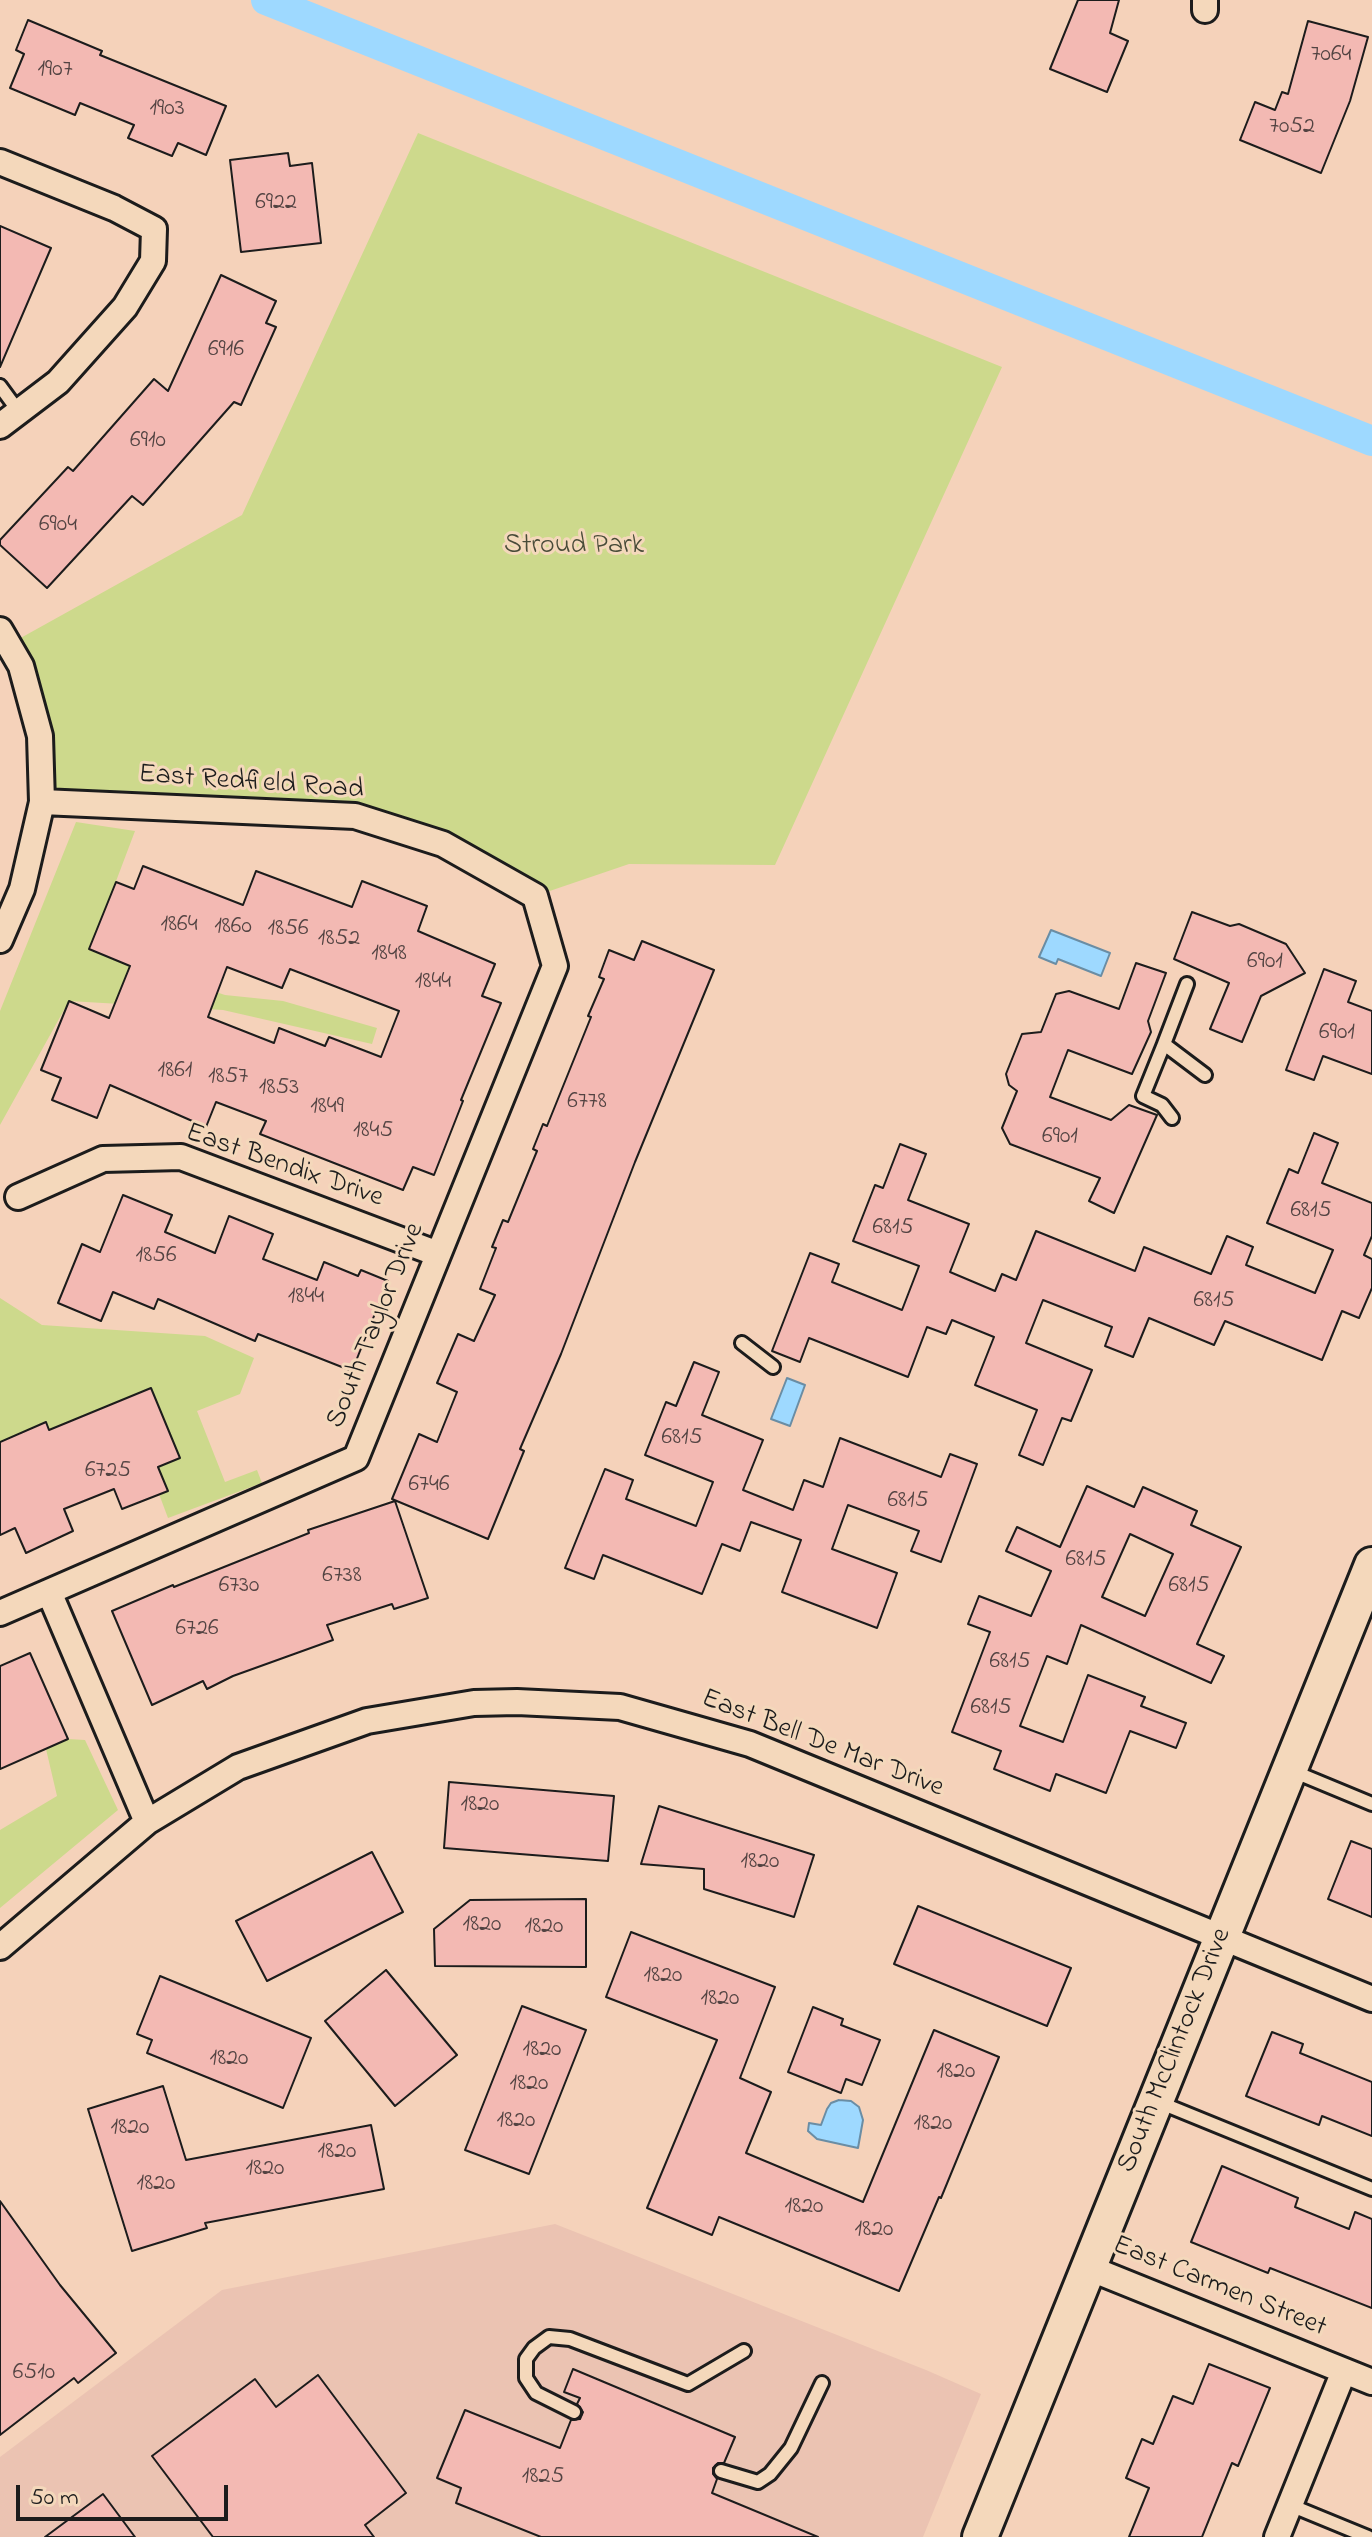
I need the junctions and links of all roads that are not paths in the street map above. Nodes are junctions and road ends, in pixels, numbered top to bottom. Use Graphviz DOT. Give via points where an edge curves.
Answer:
graph roads {
  1 [pos="0,162"];
  2 [pos="0,386"];
  3 [pos="9,419"];
  4 [pos="0,630"];
  5 [pos="42,802"];
  6 [pos="535,896"];
  7 [pos="1,935"];
  8 [pos="1187,984"];
  9 [pos="1164,1044"];
  10 [pos="1205,1075"];
  11 [pos="1172,1118"];
  12 [pos="18,1197"];
  13 [pos="438,1254"];
  14 [pos="742,1343"];
  15 [pos="773,1367"];
  16 [pos="1372,1565"];
  17 [pos="49,1592"];
  18 [pos="1364,1609"];
  19 [pos="0,1613"];
  20 [pos="1289,1770"];
  21 [pos="1372,1804"];
  22 [pos="147,1822"];
  23 [pos="1223,1938"];
  24 [pos="0,1947"];
  25 [pos="1372,1999"];
  26 [pos="1156,2101"];
  27 [pos="1372,2189"];
  28 [pos="1089,2268"];
  29 [pos="744,2351"];
  30 [pos="1344,2371"];
  31 [pos="1372,2382"];
  32 [pos="822,2383"];
  33 [pos="574,2412"];
  34 [pos="721,2471"];
  35 [pos="1290,2505"];
  36 [pos="980,2537"];
  37 [pos="1277,2537"];
  38 [pos="1368,2537"];
  1 -- 3 [label="street" via="154,229 153,261 125,307 58,382"];
  2 -- 3 [label="lane"];
  4 -- 5 [label="street" via="21,666 40,736"];
  5 -- 6 [label="street, East Redfield Road" via="355,816 443,844"];
  5 -- 7 [label="street" via="22,889"];
  6 -- 13 [label="street, South Taylor Drive" via="555,966"];
  8 -- 9 [label="lane"];
  9 -- 10 [label="lane"];
  9 -- 11 [label="lane" via="1143,1096 1162,1105"];
  12 -- 13 [label="street, East Bendix Drive" via="103,1159 181,1157"];
  13 -- 17 [label="street, South Taylor Drive" via="356,1458"];
  14 -- 15 [label="lane"];
  16 -- 18 [label="main road, South McClintock Drive"];
  17 -- 19 [label="street, South Taylor Drive"];
  17 -- 22 [label="street"];
  18 -- 20 [label="main road, South McClintock Drive"];
  20 -- 21 [label="lane"];
  20 -- 23 [label="main road, South McClintock Drive"];
  22 -- 23 [label="street, East Bell De Mar Drive" via="238,1767 367,1721 474,1703 620,1707 750,1744"];
  22 -- 24 [label="street, East Bell De Mar Drive"];
  23 -- 25 [label="street, East Bell De Mar Drive"];
  23 -- 26 [label="main road, South McClintock Drive"];
  26 -- 27 [label="lane"];
  26 -- 28 [label="main road, South McClintock Drive"];
  28 -- 30 [label="street, East Carmen Street"];
  28 -- 36 [label="main road, South McClintock Drive"];
  29 -- 33 [label="lane" via="688,2384 578,2342 549,2337 526,2359 526,2378 536,2393"];
  30 -- 31 [label="street, East Carmen Street"];
  30 -- 35 [label="street"];
  32 -- 34 [label="lane" via="791,2448 770,2474 758,2482"];
  35 -- 37 [label="street"];
  35 -- 38 [label="lane"];
}
